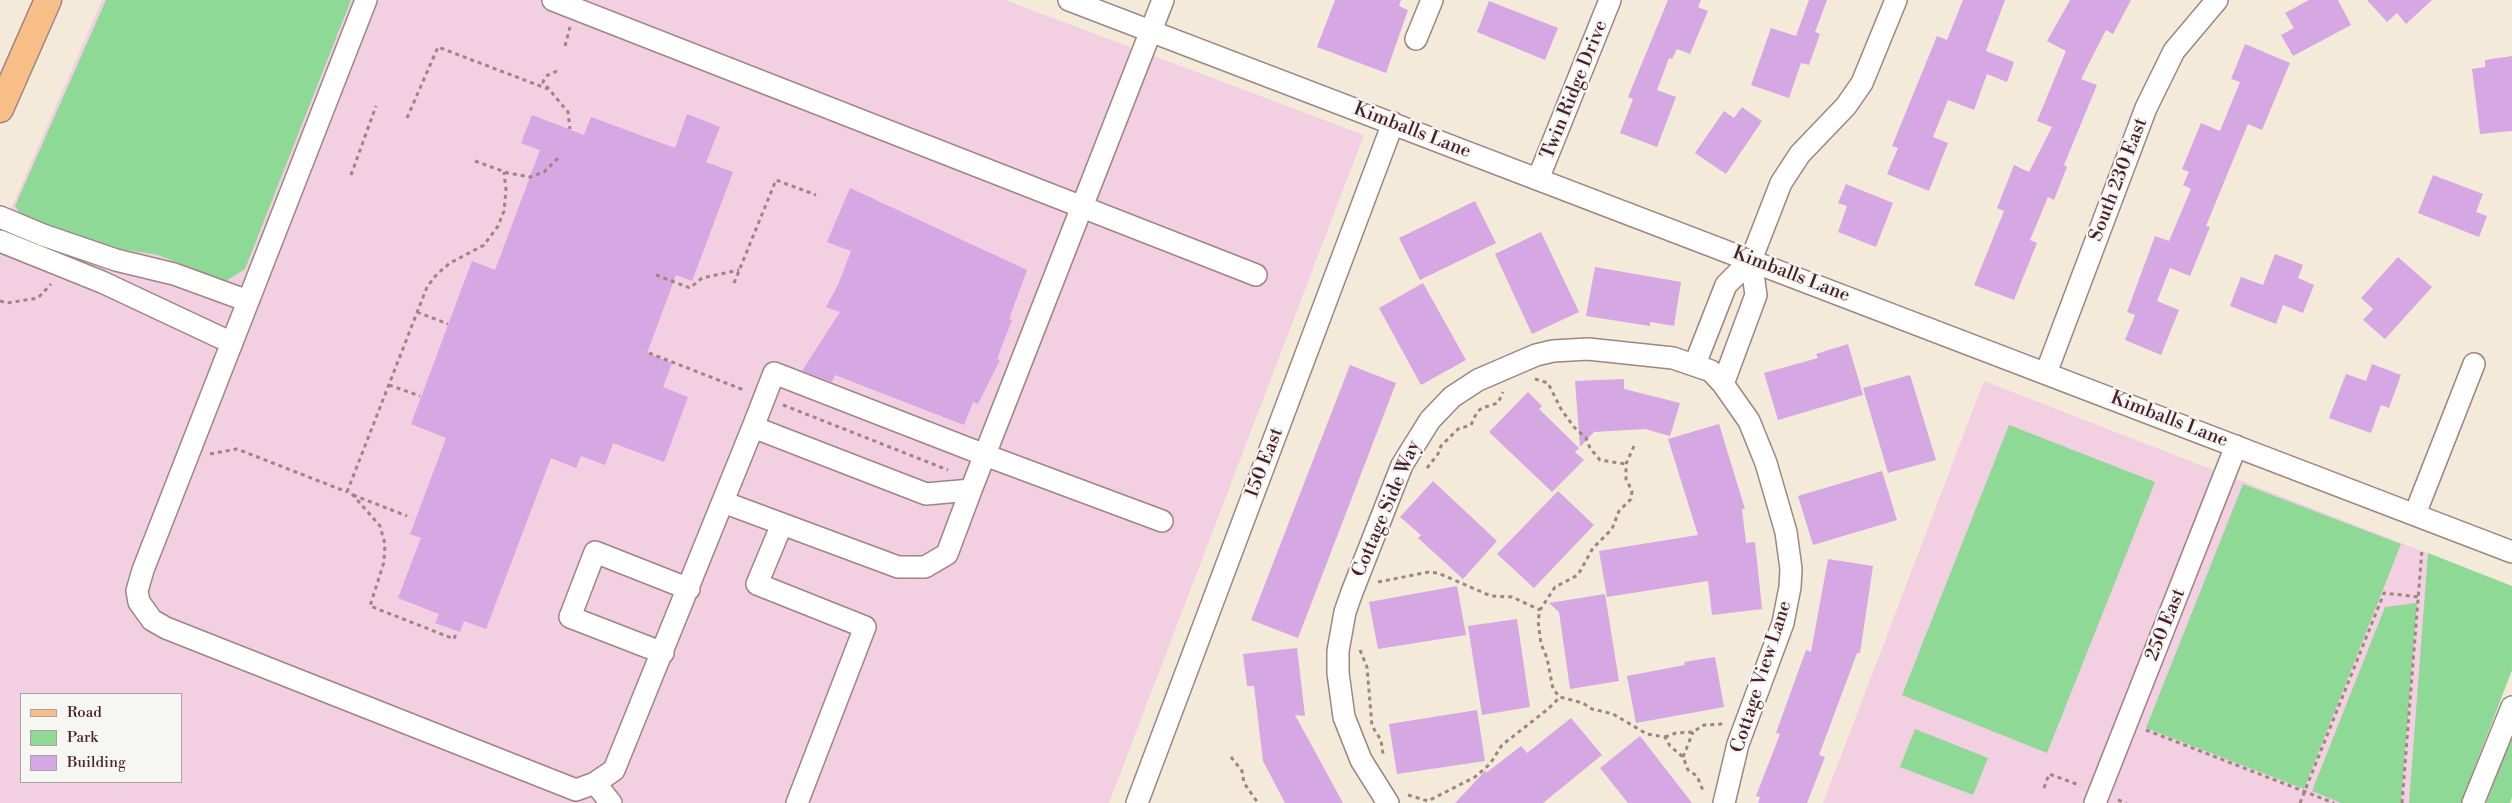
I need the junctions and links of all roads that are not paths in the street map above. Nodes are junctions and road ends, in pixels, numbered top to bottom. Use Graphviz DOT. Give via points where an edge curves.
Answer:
graph roads {
  1 [pos="48,0"];
  2 [pos="366,0"];
  3 [pos="554,0"];
  4 [pos="1069,0"];
  5 [pos="1163,0"];
  6 [pos="1432,0"];
  7 [pos="1610,0"];
  8 [pos="1896,0"];
  9 [pos="2217,0"];
  10 [pos="1152,31"];
  11 [pos="1416,39"];
  12 [pos="0,109"];
  13 [pos="1394,123"];
  14 [pos="1538,179"];
  15 [pos="1083,208"];
  16 [pos="0,217"];
  17 [pos="0,241"];
  18 [pos="1751,260"];
  19 [pos="1256,275"];
  20 [pos="248,301"];
  21 [pos="232,343"];
  22 [pos="2474,364"];
  23 [pos="1710,373"];
  24 [pos="2046,373"];
  25 [pos="753,427"];
  26 [pos="2236,446"];
  27 [pos="985,455"];
  28 [pos="971,490"];
  29 [pos="723,502"];
  30 [pos="2415,514"];
  31 [pos="1162,521"];
  32 [pos="782,524"];
  33 [pos="2512,552"];
  34 [pos="689,588"];
  35 [pos="663,653"];
  36 [pos="2512,707"];
  37 [pos="595,783"];
  38 [pos="1394,798"];
  39 [pos="1714,800"];
  40 [pos="611,803"];
  41 [pos="797,803"];
  42 [pos="1137,803"];
  43 [pos="2095,803"];
  44 [pos="2473,803"];
  1 -- 12 [label="main road"];
  2 -- 20 [label="street"];
  3 -- 15 [label="street"];
  4 -- 10 [label="street, Kimballs Lane"];
  5 -- 10 [label="street"];
  6 -- 11 [label="street"];
  7 -- 14 [label="street, Twin Ridge Drive"];
  8 -- 18 [label="street" via="1862,82 1846,106 1800,154 1781,183"];
  9 -- 24 [label="street, South 230 East" via="2174,51 2146,108"];
  10 -- 13 [label="street, Kimballs Lane"];
  10 -- 15 [label="street"];
  13 -- 14 [label="street, Kimballs Lane"];
  13 -- 42 [label="street, 150 East"];
  14 -- 18 [label="street, Kimballs Lane"];
  15 -- 19 [label="street"];
  15 -- 27 [label="street"];
  16 -- 20 [label="street" via="116,260 174,274"];
  17 -- 21 [label="street" via="102,282"];
  18 -- 23 [label="street" via="1726,285"];
  18 -- 23 [label="street" via="1756,295"];
  18 -- 24 [label="street, Kimballs Lane"];
  20 -- 21 [label="street"];
  21 -- 37 [label="street" via="140,580 137,591 144,611 166,628 576,790"];
  22 -- 30 [label="street"];
  23 -- 38 [label="street, Cottage Side Way" via="1647,354 1588,349 1545,353 1507,366 1472,385 1441,408 1419,434 1395,481 1352,592 1338,652 1344,717 1361,760"];
  23 -- 39 [label="street, Cottage View Lane" via="1748,420 1758,441 1786,532 1791,569 1784,623"];
  24 -- 26 [label="street, Kimballs Lane"];
  25 -- 27 [label="street" via="774,373"];
  25 -- 28 [label="street" via="926,494"];
  25 -- 29 [label="street"];
  26 -- 30 [label="street, Kimballs Lane"];
  26 -- 43 [label="street, 250 East"];
  27 -- 28 [label="street"];
  27 -- 31 [label="street"];
  28 -- 32 [label="street" via="948,554 925,567 898,567"];
  29 -- 32 [label="street"];
  29 -- 34 [label="street"];
  30 -- 33 [label="street, Kimballs Lane"];
  32 -- 41 [label="street" via="757,584 865,627"];
  34 -- 35 [label="street"];
  34 -- 35 [label="street" via="595,552 570,617"];
  35 -- 37 [label="street" via="614,770"];
  36 -- 44 [label="street"];
  37 -- 40 [label="street"];
}
